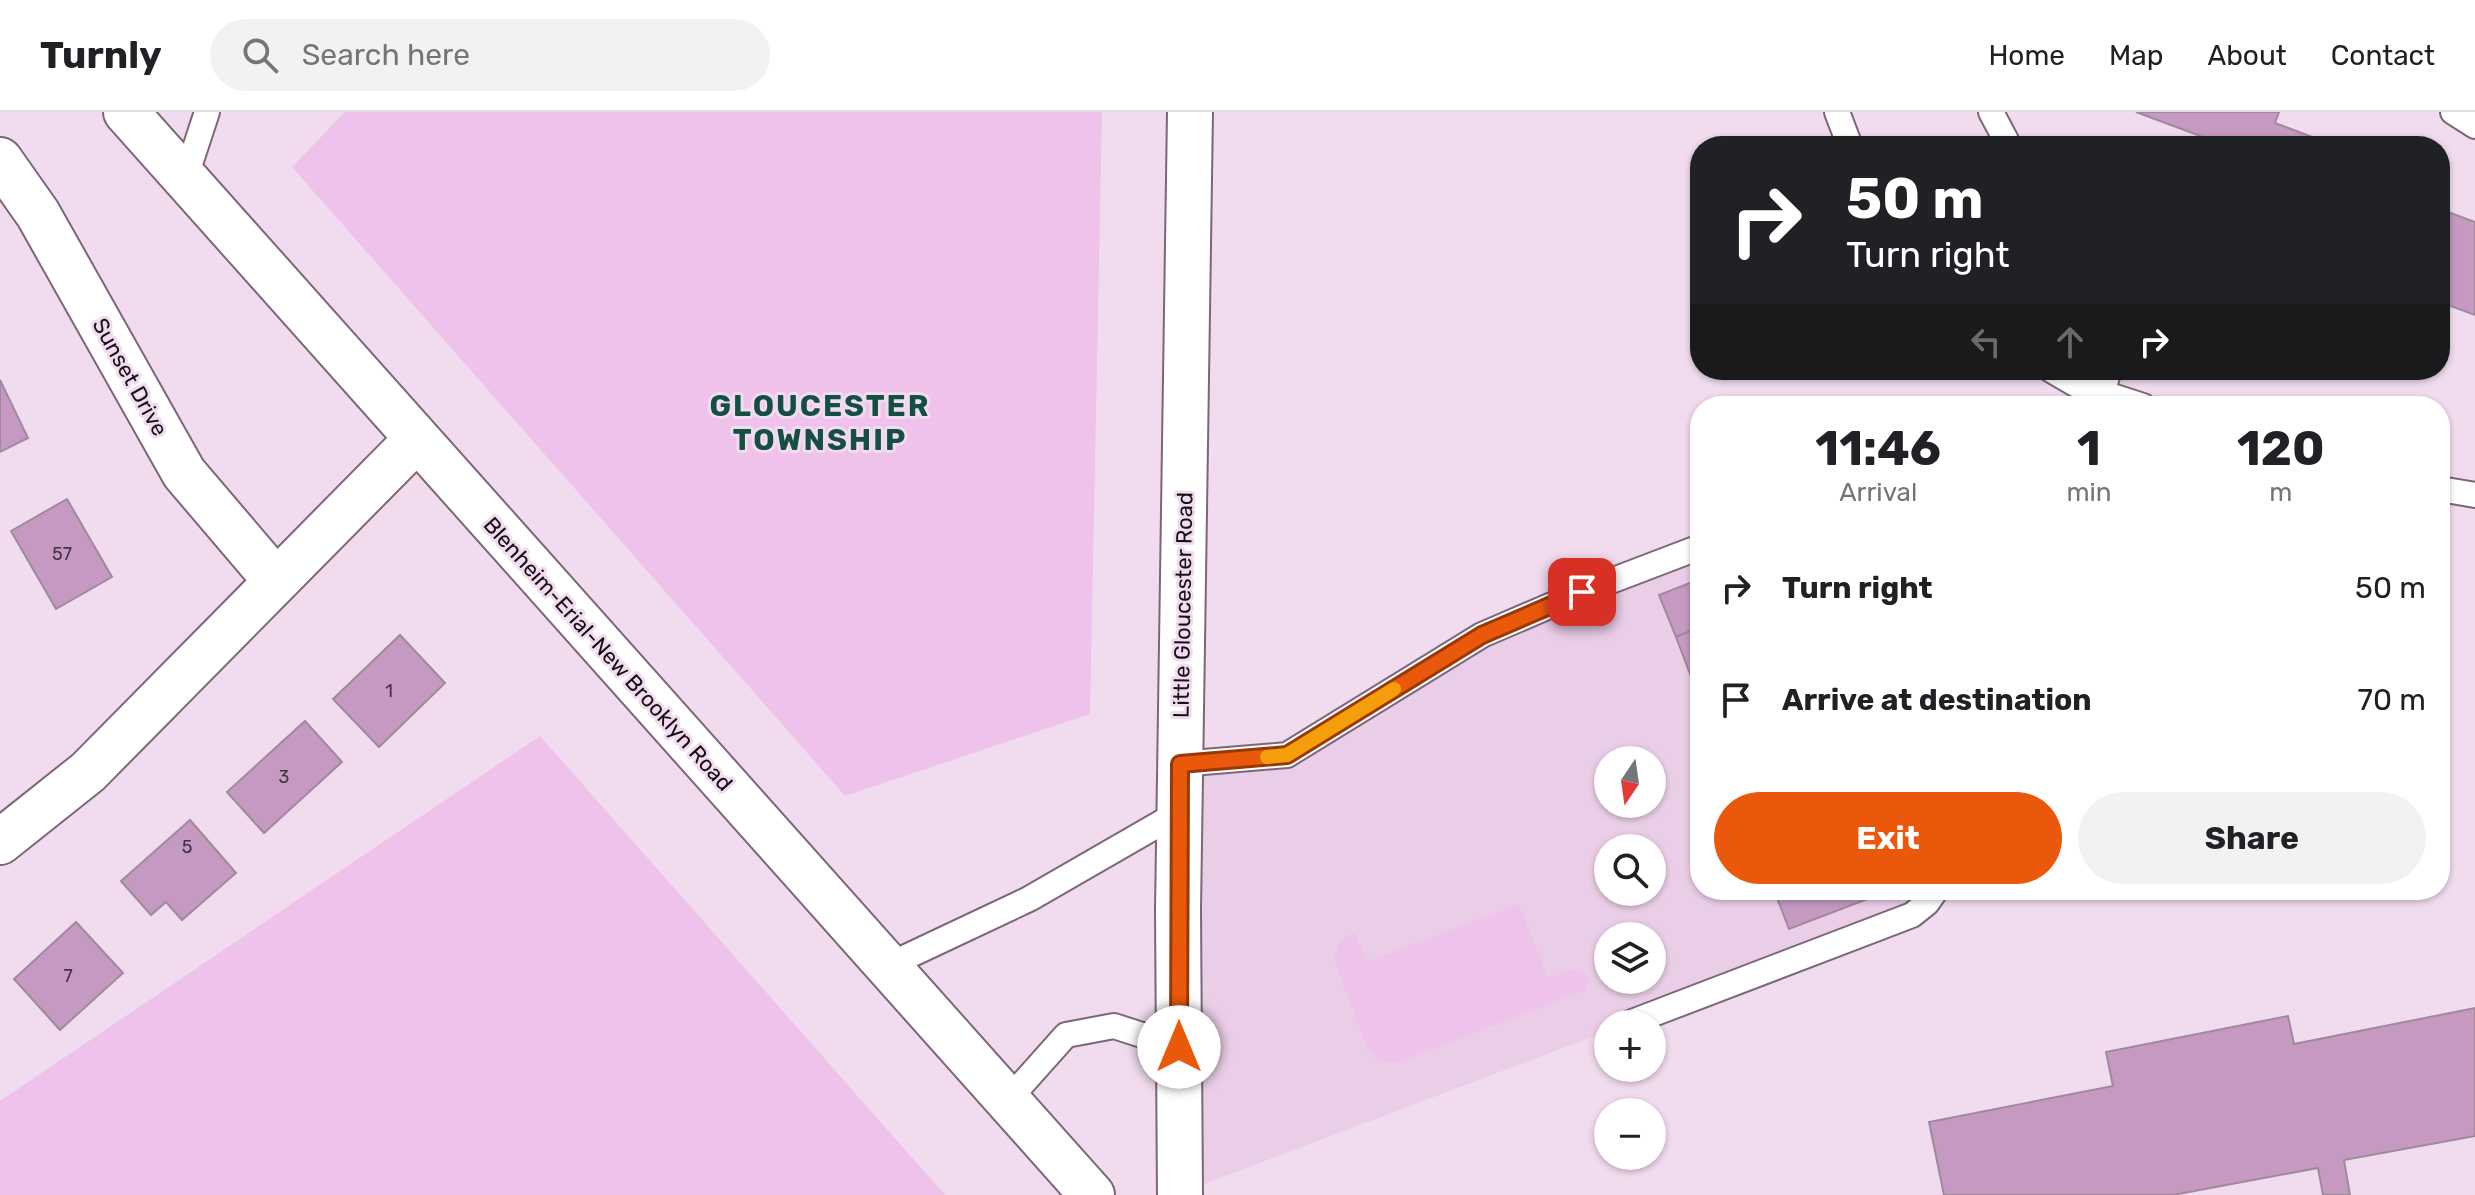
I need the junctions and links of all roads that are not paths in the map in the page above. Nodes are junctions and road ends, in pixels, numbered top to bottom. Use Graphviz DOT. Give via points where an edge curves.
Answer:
graph roads {
  1 [pos="126,112"];
  2 [pos="207,112"];
  3 [pos="1190,112"];
  4 [pos="1837,112"];
  5 [pos="1991,112"];
  6 [pos="2453,112"];
  7 [pos="2475,126"];
  8 [pos="1846,136"];
  9 [pos="2004,136"];
  10 [pos="0,160"];
  11 [pos="185,179"];
  12 [pos="2068,380"];
  13 [pos="2106,382"];
  14 [pos="2128,396"];
  15 [pos="416,440"];
  16 [pos="2450,491"];
  17 [pos="2475,495"];
  18 [pos="1690,551"];
  19 [pos="276,581"];
  20 [pos="1180,764"];
  21 [pos="1180,812"];
  22 [pos="0,842"];
  23 [pos="1929,900"];
  24 [pos="887,966"];
  25 [pos="1663,1010"];
  26 [pos="1179,1047"];
  27 [pos="1007,1101"];
  28 [pos="1092,1195"];
  29 [pos="1180,1195"];
  1 -- 11 [label="street, Blenheim-Erial-New Brooklyn Road"];
  2 -- 11 [label="lane"];
  3 -- 20 [label="street, Little Gloucester Road"];
  4 -- 8 [label="lane"];
  5 -- 9 [label="lane"];
  6 -- 7 [label="lane"];
  10 -- 19 [label="street, Sunset Drive" via="38,214 184,473"];
  11 -- 15 [label="street, Blenheim-Erial-New Brooklyn Road"];
  12 -- 13 [label="lane"];
  13 -- 14 [label="lane"];
  15 -- 19 [label="street"];
  15 -- 24 [label="street, Blenheim-Erial-New Brooklyn Road"];
  16 -- 17 [label="lane"];
  18 -- 20 [label="lane" via="1482,635 1287,755"];
  19 -- 22 [label="street" via="88,772"];
  20 -- 21 [label="street, Little Gloucester Road"];
  21 -- 24 [label="lane" via="1029,899"];
  21 -- 26 [label="street, Little Gloucester Road"];
  23 -- 25 [label="lane" via="1912,915"];
  24 -- 27 [label="street, Blenheim-Erial-New Brooklyn Road"];
  26 -- 27 [label="lane" via="1114,1026 1066,1035"];
  26 -- 29 [label="street, Little Gloucester Road"];
  27 -- 28 [label="street, Blenheim-Erial-New Brooklyn Road"];
}
